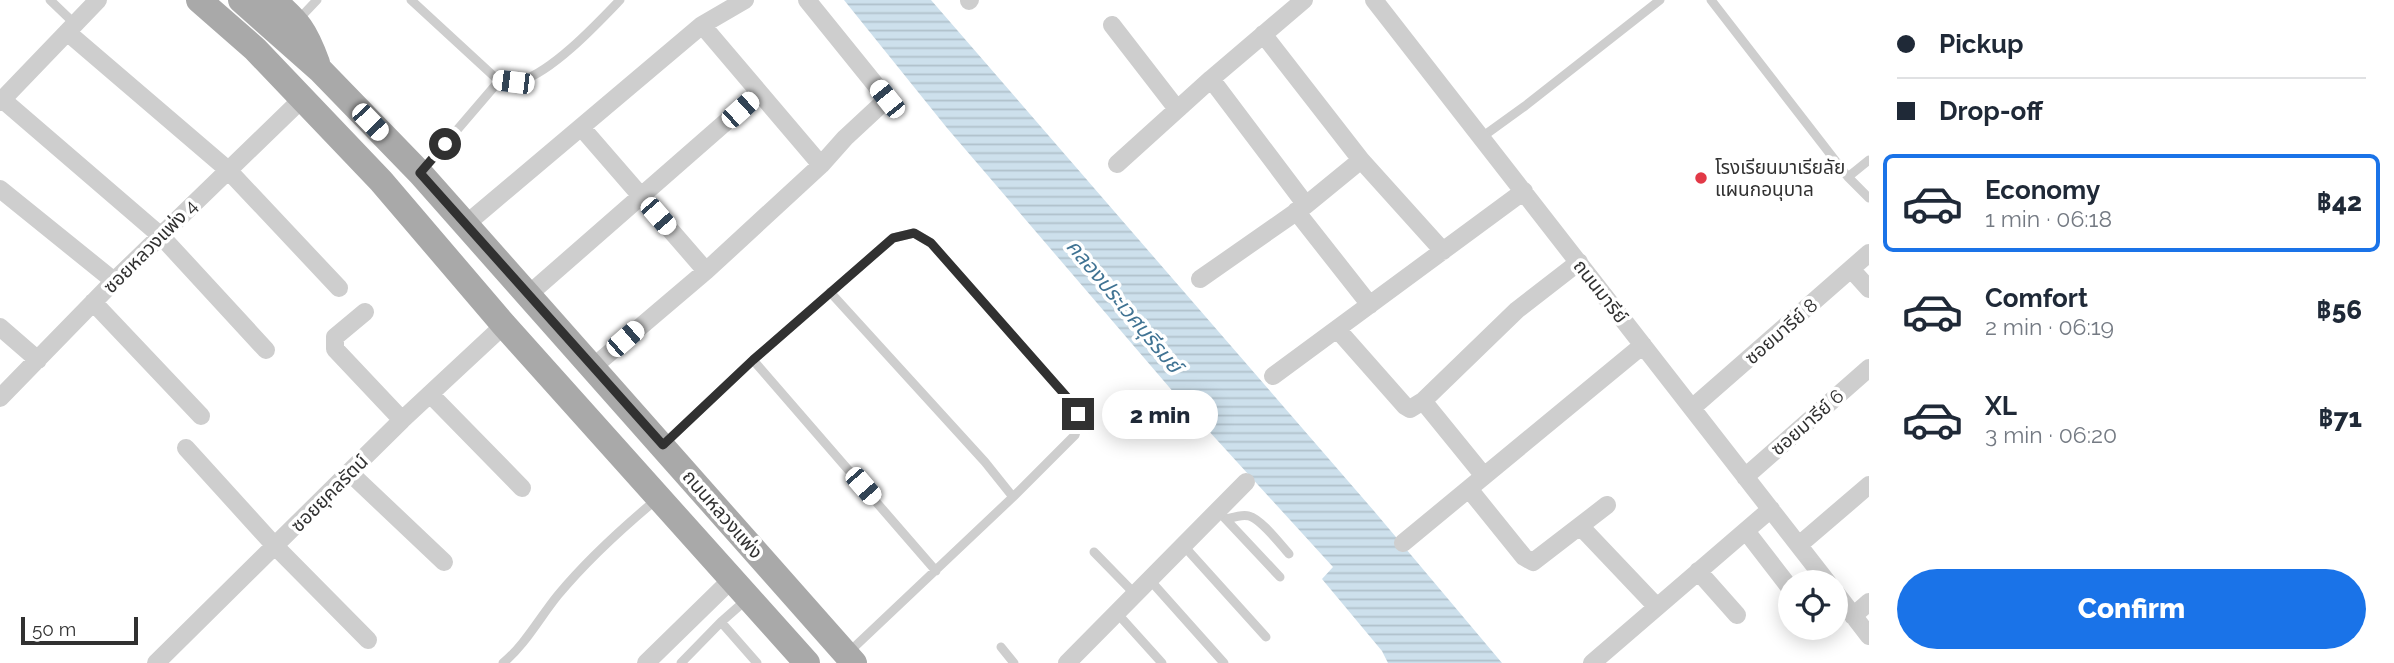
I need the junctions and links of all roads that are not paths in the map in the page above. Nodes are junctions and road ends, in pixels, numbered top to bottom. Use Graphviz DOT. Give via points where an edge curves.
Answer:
graph roads {
  1 [pos="50,0"];
  2 [pos="98,0"];
  3 [pos="179,0"];
  4 [pos="199,0"];
  5 [pos="215,0"];
  6 [pos="226,0"];
  7 [pos="241,0"];
  8 [pos="273,0"];
  9 [pos="411,0"];
  10 [pos="620,0"];
  11 [pos="745,0"];
  12 [pos="807,0"];
  13 [pos="1304,0"];
  14 [pos="1374,0"];
  15 [pos="1660,0"];
  16 [pos="1711,0"];
  17 [pos="302,11"];
  18 [pos="702,25"];
  19 [pos="1112,25"];
  20 [pos="71,28"];
  21 [pos="1263,34"];
  22 [pos="1211,79"];
  23 [pos="499,81"];
  24 [pos="759,93"];
  25 [pos="302,97"];
  26 [pos="1,101"];
  27 [pos="1177,109"];
  28 [pos="581,127"];
  29 [pos="1482,136"];
  30 [pos="1361,160"];
  31 [pos="1869,160"];
  32 [pos="1117,164"];
  33 [pos="821,165"];
  34 [pos="227,169"];
  35 [pos="420,173"];
  36 [pos="1848,177"];
  37 [pos="0,188"];
  38 [pos="1524,191"];
  39 [pos="642,197"];
  40 [pos="1869,198"];
  41 [pos="1301,208"];
  42 [pos="466,225"];
  43 [pos="160,236"];
  44 [pos="1443,251"];
  45 [pos="1869,253"];
  46 [pos="1579,262"];
  47 [pos="1852,269"];
  48 [pos="705,271"];
  49 [pos="1200,279"];
  50 [pos="114,281"];
  51 [pos="339,288"];
  52 [pos="1869,289"];
  53 [pos="830,292"];
  54 [pos="528,295"];
  55 [pos="93,302"];
  56 [pos="1370,305"];
  57 [pos="365,312"];
  58 [pos="504,325"];
  59 [pos="0,327"];
  60 [pos="1337,329"];
  61 [pos="1643,345"];
  62 [pos="266,350"];
  63 [pos="38,360"];
  64 [pos="753,360"];
  65 [pos="593,367"];
  66 [pos="1869,368"];
  67 [pos="1273,376"];
  68 [pos="430,394"];
  69 [pos="0,398"];
  70 [pos="1423,401"];
  71 [pos="1692,408"];
  72 [pos="201,416"];
  73 [pos="402,420"];
  74 [pos="663,445"];
  75 [pos="186,448"];
  76 [pos="350,473"];
  77 [pos="1484,476"];
  78 [pos="1745,477"];
  79 [pos="1246,482"];
  80 [pos="1869,485"];
  81 [pos="522,488"];
  82 [pos="1469,489"];
  83 [pos="1013,497"];
  84 [pos="658,498"];
  85 [pos="1606,505"];
  86 [pos="1771,509"];
  87 [pos="1223,515"];
  88 [pos="1581,527"];
  89 [pos="1746,531"];
  90 [pos="1403,543"];
  91 [pos="1183,545"];
  92 [pos="1799,545"];
  93 [pos="275,546"];
  94 [pos="1094,552"];
  95 [pos="1289,554"];
  96 [pos="444,562"];
  97 [pos="1818,570"];
  98 [pos="936,571"];
  99 [pos="1699,571"];
  100 [pos="1778,572"];
  101 [pos="1280,577"];
  102 [pos="1149,579"];
  103 [pos="741,588"];
  104 [pos="1134,593"];
  105 [pos="1869,602"];
  106 [pos="1657,607"];
  107 [pos="1848,609"];
  108 [pos="1116,612"];
  109 [pos="1737,615"];
  110 [pos="1853,616"];
  111 [pos="720,622"];
  112 [pos="1869,636"];
  113 [pos="1266,637"];
  114 [pos="368,640"];
  115 [pos="1000,648"];
  116 [pos="1612,656"];
  117 [pos="845,660"];
  118 [pos="753,662"];
  119 [pos="156,663"];
  120 [pos="503,663"];
  121 [pos="646,663"];
  122 [pos="681,663"];
  123 [pos="807,663"];
  124 [pos="821,663"];
  125 [pos="1014,663"];
  126 [pos="1066,663"];
  127 [pos="1162,663"];
  128 [pos="1224,663"];
  129 [pos="1592,663"];
  1 -- 20 [label="lane"];
  2 -- 20 [label="street"];
  3 -- 25 [label="main road" via="266,75"];
  4 -- 25 [label="main road, ถนนหลวงแพ่ง"];
  5 -- 124 [label="main road" via="341,123 648,474"];
  6 -- 117 [label="main road" via="460,231"];
  7 -- 17 [label="main road"];
  8 -- 17 [label="main road"];
  9 -- 23 [label="lane"];
  10 -- 23 [label="lane" via="550,66 523,80"];
  11 -- 18 [label="street"];
  12 -- 33 [label="street" via="887,99"];
  13 -- 21 [label="street"];
  14 -- 29 [label="street, ถนนมารีย์"];
  15 -- 29 [label="lane"];
  16 -- 36 [label="lane"];
  17 -- 35 [label="main road, ถนนหลวงแพ่ง" via="320,71"];
  18 -- 24 [label="street"];
  18 -- 28 [label="street"];
  19 -- 27 [label="street"];
  20 -- 26 [label="street"];
  20 -- 34 [label="street"];
  21 -- 22 [label="street"];
  21 -- 30 [label="street"];
  22 -- 27 [label="street"];
  22 -- 41 [label="street"];
  23 -- 35 [label="lane"];
  24 -- 33 [label="street"];
  24 -- 39 [label="street"];
  25 -- 34 [label="street, ซอยหลวงแพ่ง 4"];
  25 -- 58 [label="main road, ถนนหลวงแพ่ง"];
  26 -- 43 [label="street"];
  27 -- 32 [label="street"];
  28 -- 39 [label="street"];
  28 -- 42 [label="street"];
  29 -- 38 [label="street, ถนนมารีย์"];
  30 -- 41 [label="street"];
  30 -- 44 [label="street"];
  31 -- 36 [label="lane"];
  33 -- 48 [label="street"];
  34 -- 43 [label="street, ซอยหลวงแพ่ง 4"];
  34 -- 51 [label="street"];
  35 -- 42 [label="main road, ถนนหลวงแพ่ง"];
  36 -- 40 [label="lane"];
  37 -- 50 [label="street"];
  38 -- 44 [label="street"];
  38 -- 46 [label="street, ถนนมารีย์"];
  39 -- 48 [label="street"];
  39 -- 54 [label="street"];
  41 -- 49 [label="street"];
  41 -- 56 [label="street"];
  42 -- 54 [label="main road, ถนนหลวงแพ่ง"];
  43 -- 50 [label="street, ซอยหลวงแพ่ง 4"];
  43 -- 62 [label="street"];
  44 -- 56 [label="street"];
  45 -- 47 [label="street, ซอยมารีย์ 8"];
  46 -- 61 [label="street, ถนนมารีย์"];
  46 -- 70 [label="street" via="1517,310"];
  47 -- 52 [label="street"];
  47 -- 71 [label="street, ซอยมารีย์ 8"];
  48 -- 65 [label="street"];
  50 -- 55 [label="street, ซอยหลวงแพ่ง 4"];
  53 -- 64 [label="lane"];
  53 -- 83 [label="lane"];
  53 -- 83 [label="lane" via="893,238 914,233 931,243 1078,414 1074,435"];
  54 -- 65 [label="main road, ถนนหลวงแพ่ง"];
  55 -- 63 [label="street, ซอยหลวงแพ่ง 4"];
  55 -- 72 [label="street"];
  56 -- 60 [label="street"];
  57 -- 73 [label="street" via="335,337 335,349"];
  58 -- 68 [label="street, ซอยยุคลรัตน์"];
  58 -- 84 [label="main road, ถนนหลวงแพ่ง"];
  59 -- 63 [label="street"];
  60 -- 67 [label="street"];
  60 -- 70 [label="street" via="1405,406 1410,409"];
  61 -- 71 [label="street, ถนนมารีย์"];
  61 -- 77 [label="street"];
  63 -- 69 [label="street, ซอยหลวงแพ่ง 4"];
  64 -- 74 [label="lane"];
  64 -- 98 [label="lane"];
  65 -- 74 [label="main road, ถนนหลวงแพ่ง"];
  66 -- 78 [label="street, ซอยมารีย์ 6"];
  68 -- 73 [label="street, ซอยยุคลรัตน์"];
  68 -- 81 [label="street"];
  70 -- 77 [label="street"];
  71 -- 78 [label="street, ถนนมารีย์"];
  73 -- 76 [label="street, ซอยยุคลรัตน์"];
  74 -- 117 [label="main road, ถนนหลวงแพ่ง"];
  75 -- 93 [label="street"];
  76 -- 93 [label="street, ซอยยุคลรัตน์"];
  76 -- 96 [label="street"];
  77 -- 82 [label="street"];
  78 -- 86 [label="street, ถนนมารีย์"];
  79 -- 87 [label="street"];
  80 -- 92 [label="street"];
  82 -- 88 [label="street" via="1529,561 1538,560"];
  82 -- 90 [label="street"];
  83 -- 98 [label="lane"];
  84 -- 103 [label="main road, ถนนหลวงแพ่ง"];
  84 -- 120 [label="lane" via="583,566"];
  85 -- 88 [label="street"];
  86 -- 89 [label="street"];
  86 -- 92 [label="street, ถนนมารีย์"];
  87 -- 91 [label="street"];
  87 -- 95 [label="lane" via="1258,520"];
  87 -- 101 [label="lane"];
  88 -- 106 [label="street"];
  89 -- 99 [label="street"];
  89 -- 100 [label="street"];
  91 -- 102 [label="street"];
  91 -- 113 [label="lane"];
  92 -- 97 [label="street, ถนนมารีย์"];
  93 -- 114 [label="street"];
  93 -- 119 [label="street, ซอยยุคลรัตน์"];
  94 -- 104 [label="lane"];
  98 -- 117 [label="lane"];
  99 -- 106 [label="street"];
  99 -- 109 [label="street"];
  102 -- 104 [label="street"];
  102 -- 128 [label="lane"];
  103 -- 111 [label="lane"];
  103 -- 121 [label="street"];
  103 -- 123 [label="main road, ถนนหลวงแพ่ง"];
  104 -- 108 [label="street"];
  105 -- 110 [label="street"];
  106 -- 116 [label="street"];
  107 -- 110 [label="street"];
  108 -- 126 [label="street"];
  108 -- 127 [label="lane"];
  110 -- 112 [label="street"];
  111 -- 118 [label="lane"];
  111 -- 122 [label="lane"];
  115 -- 125 [label="lane"];
  116 -- 129 [label="street"];
}
